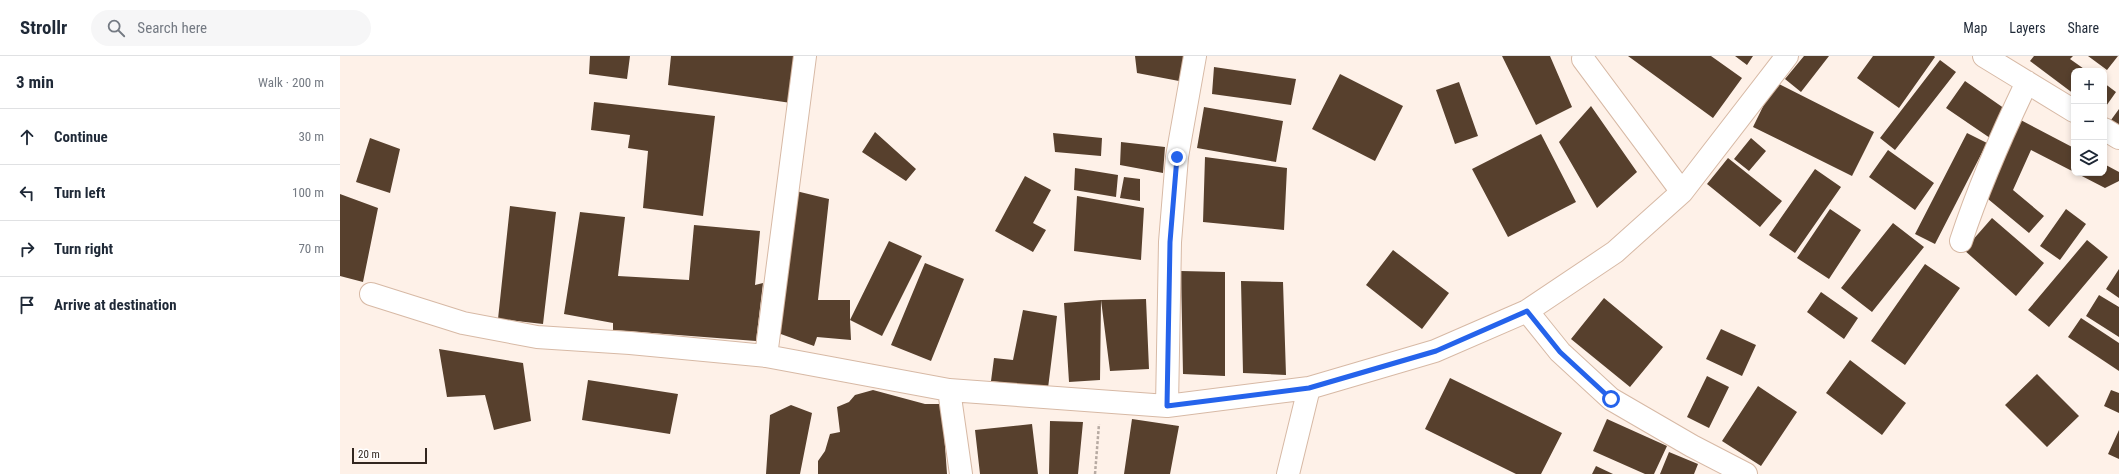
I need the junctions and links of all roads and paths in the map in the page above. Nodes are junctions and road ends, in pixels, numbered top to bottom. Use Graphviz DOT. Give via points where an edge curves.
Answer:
graph roads {
  1 [pos="805,56"];
  2 [pos="1195,56"];
  3 [pos="1787,56"];
  4 [pos="1985,56"];
  5 [pos="1583,59"];
  6 [pos="2027,82"];
  7 [pos="2071,109"];
  8 [pos="2107,131"];
  9 [pos="2119,138"];
  10 [pos="1682,192"];
  11 [pos="1961,241"];
  12 [pos="371,294"];
  13 [pos="1527,311"];
  14 [pos="766,356"];
  15 [pos="1309,388"];
  16 [pos="949,390"];
  17 [pos="1102,401"];
  18 [pos="1167,406"];
  19 [pos="961,474"];
  20 [pos="1095,474"];
  21 [pos="1288,474"];
  22 [pos="1746,474"];
  1 -- 14 [label="street"];
  2 -- 18 [label="street" via="1177,157 1170,234"];
  3 -- 10 [label="street"];
  4 -- 6 [label="street"];
  5 -- 10 [label="street"];
  6 -- 7 [label="street"];
  6 -- 11 [label="street" via="2001,137"];
  8 -- 9 [label="street"];
  10 -- 13 [label="street" via="1615,252"];
  12 -- 14 [label="street" via="463,323 537,337"];
  13 -- 15 [label="street" via="1436,351"];
  13 -- 22 [label="street" via="1560,352 1611,399"];
  14 -- 16 [label="street"];
  15 -- 18 [label="street"];
  15 -- 21 [label="street"];
  16 -- 17 [label="street"];
  16 -- 19 [label="street"];
  17 -- 18 [label="street"];
  17 -- 20 [label="path"];
}
